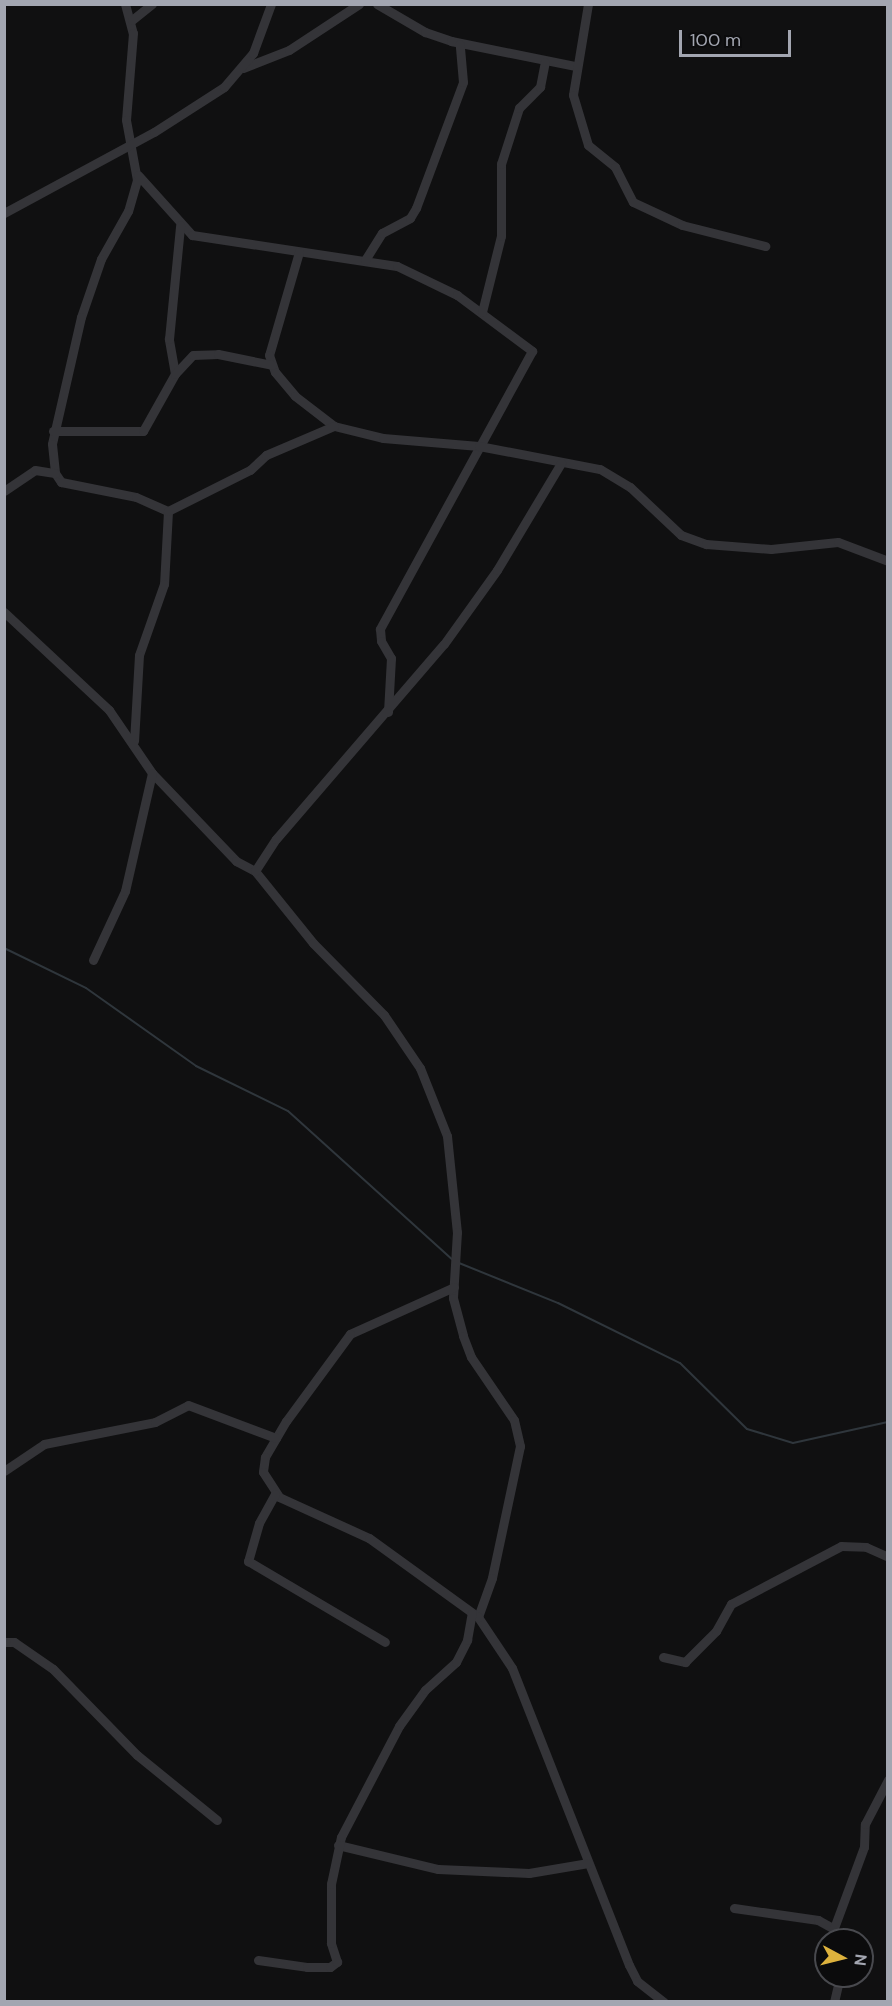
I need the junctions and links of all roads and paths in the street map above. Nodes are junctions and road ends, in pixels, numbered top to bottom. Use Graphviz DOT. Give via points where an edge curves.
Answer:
graph roads {
  1 [pos="125,4"];
  2 [pos="152,4"];
  3 [pos="271,4"];
  4 [pos="359,4"];
  5 [pos="377,4"];
  6 [pos="588,4"];
  7 [pos="132,20"];
  8 [pos="460,44"];
  9 [pos="545,62"];
  10 [pos="575,66"];
  11 [pos="242,68"];
  12 [pos="128,144"];
  13 [pos="138,175"];
  14 [pos="4,213"];
  15 [pos="180,226"];
  16 [pos="765,246"];
  17 [pos="299,252"];
  18 [pos="365,260"];
  19 [pos="482,312"];
  20 [pos="272,365"];
  21 [pos="175,374"];
  22 [pos="334,426"];
  23 [pos="53,431"];
  24 [pos="479,446"];
  25 [pos="561,463"];
  26 [pos="55,473"];
  27 [pos="4,491"];
  28 [pos="168,511"];
  29 [pos="888,561"];
  30 [pos="4,612"];
  31 [pos="388,712"];
  32 [pos="134,744"];
  33 [pos="152,773"];
  34 [pos="255,871"];
  35 [pos="93,960"];
  36 [pos="454,1287"];
  37 [pos="276,1438"];
  38 [pos="4,1471"];
  39 [pos="275,1494"];
  40 [pos="888,1557"];
  41 [pos="475,1615"];
  42 [pos="4,1642"];
  43 [pos="385,1642"];
  44 [pos="663,1657"];
  45 [pos="888,1780"];
  46 [pos="217,1820"];
  47 [pos="338,1845"];
  48 [pos="588,1863"];
  49 [pos="734,1908"];
  50 [pos="832,1928"];
  51 [pos="834,1928"];
  52 [pos="258,1960"];
  53 [pos="660,2000"];
  1 -- 7 [label="street"];
  2 -- 7 [label="street"];
  3 -- 11 [label="street"];
  4 -- 11 [label="street" via="289,50"];
  5 -- 8 [label="street" via="425,32"];
  6 -- 10 [label="street"];
  7 -- 12 [label="street"];
  8 -- 9 [label="street"];
  8 -- 18 [label="street" via="463,82 416,208 410,218 382,233"];
  9 -- 10 [label="street"];
  9 -- 19 [label="street" via="540,87 519,108 501,164 501,236"];
  10 -- 16 [label="street" via="573,95 584,138 624,178 633,202 682,225"];
  11 -- 12 [label="street" via="224,87"];
  12 -- 13 [label="street"];
  12 -- 14 [label="street"];
  13 -- 15 [label="street"];
  13 -- 23 [label="street" via="128,211 101,258 81,317"];
  15 -- 17 [label="street" via="208,240"];
  15 -- 21 [label="street" via="169,339"];
  17 -- 18 [label="street"];
  17 -- 20 [label="street" via="269,355"];
  18 -- 19 [label="street" via="421,276"];
  19 -- 24 [label="street" via="532,351"];
  20 -- 21 [label="street" via="200,354"];
  20 -- 22 [label="street" via="295,396"];
  21 -- 23 [label="street" via="143,430"];
  22 -- 24 [label="street" via="383,438"];
  22 -- 28 [label="street" via="266,455 250,470"];
  23 -- 26 [label="street"];
  24 -- 25 [label="street"];
  24 -- 31 [label="street" via="380,629 381,641 391,658"];
  25 -- 29 [label="street" via="610,473 681,535 706,544 771,549 838,542"];
  25 -- 31 [label="street" via="497,570"];
  26 -- 27 [label="street" via="35,470"];
  26 -- 28 [label="street" via="64,484 136,497"];
  28 -- 32 [label="street" via="164,584 139,655"];
  30 -- 32 [label="street" via="109,710"];
  31 -- 34 [label="street" via="276,839"];
  32 -- 33 [label="street"];
  33 -- 34 [label="street" via="236,861"];
  33 -- 35 [label="street" via="125,891"];
  34 -- 36 [label="street" via="314,943 384,1015 420,1068 447,1136 458,1232"];
  36 -- 37 [label="street" via="350,1334"];
  36 -- 41 [label="street" via="471,1357 514,1420 520,1446 492,1578"];
  37 -- 38 [label="street" via="188,1405 154,1422 44,1444"];
  37 -- 39 [label="street" via="263,1472"];
  39 -- 41 [label="street" via="382,1545"];
  39 -- 43 [label="street" via="259,1523 248,1561"];
  40 -- 44 [label="street" via="866,1547 842,1546 730,1604 716,1631 686,1662"];
  41 -- 47 [label="street" via="456,1662 425,1690 399,1726"];
  41 -- 48 [label="street" via="512,1668"];
  42 -- 46 [label="street" via="14,1642 53,1669 137,1755"];
  45 -- 51 [label="street" via="868,1814 861,1857"];
  47 -- 48 [label="street" via="438,1869 529,1873"];
  47 -- 52 [label="street" via="331,1884 331,1943 337,1962 330,1967 307,1967"];
  48 -- 53 [label="street" via="637,1981"];
  49 -- 50 [label="street" via="818,1920"];
}
